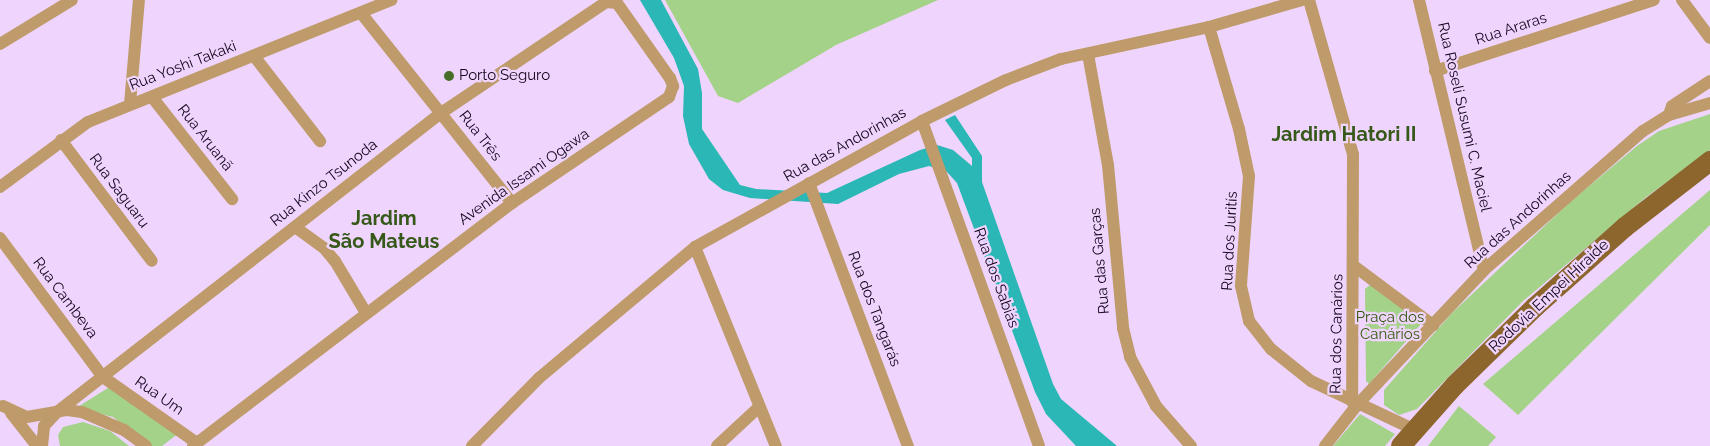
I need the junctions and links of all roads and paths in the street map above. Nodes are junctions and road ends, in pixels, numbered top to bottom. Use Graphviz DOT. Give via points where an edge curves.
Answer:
graph roads {
  1 [pos="72,0"];
  2 [pos="139,0"];
  3 [pos="391,0"];
  4 [pos="1302,0"];
  5 [pos="1308,0"];
  6 [pos="1419,0"];
  7 [pos="1654,0"];
  8 [pos="1682,0"];
  9 [pos="620,7"];
  10 [pos="361,13"];
  11 [pos="1209,26"];
  12 [pos="1710,38"];
  13 [pos="0,44"];
  14 [pos="1088,54"];
  15 [pos="254,56"];
  16 [pos="1435,71"];
  17 [pos="1710,81"];
  18 [pos="152,97"];
  19 [pos="1710,103"];
  20 [pos="130,104"];
  21 [pos="441,113"];
  22 [pos="1669,115"];
  23 [pos="922,121"];
  24 [pos="61,140"];
  25 [pos="320,141"];
  26 [pos="1710,161"];
  27 [pos="809,184"];
  28 [pos="0,187"];
  29 [pos="232,199"];
  30 [pos="512,204"];
  31 [pos="295,227"];
  32 [pos="0,238"];
  33 [pos="694,248"];
  34 [pos="152,261"];
  35 [pos="1354,266"];
  36 [pos="1484,270"];
  37 [pos="366,313"];
  38 [pos="1433,325"];
  39 [pos="103,377"];
  40 [pos="2,404"];
  41 [pos="1354,404"];
  42 [pos="758,408"];
  43 [pos="57,412"];
  44 [pos="1415,430"];
  45 [pos="195,444"];
  46 [pos="36,446"];
  47 [pos="42,446"];
  48 [pos="146,446"];
  49 [pos="472,446"];
  50 [pos="717,446"];
  51 [pos="776,446"];
  52 [pos="908,446"];
  53 [pos="1039,446"];
  54 [pos="1191,446"];
  55 [pos="1325,446"];
  56 [pos="1402,446"];
  1 -- 13 [label="street"];
  2 -- 20 [label="street"];
  3 -- 10 [label="street, Rua Yoshi Takaki"];
  4 -- 11 [label="street, Rua das Andorinhas"];
  5 -- 35 [label="street, Rua dos Canários" via="1353,154"];
  6 -- 16 [label="street, Rua Roseli Susumi C. Maciel"];
  7 -- 16 [label="street, Rua Araras"];
  8 -- 12 [label="street"];
  9 -- 21 [label="street, Rua Kinzo Tsunoda" via="613,0 606,2"];
  9 -- 30 [label="street, Avenida Issami Ogawa" via="670,78 673,86 666,99"];
  10 -- 15 [label="street, Rua Yoshi Takaki"];
  10 -- 21 [label="street, Rua Três"];
  11 -- 14 [label="street, Rua das Andorinhas"];
  11 -- 41 [label="street, Rua dos Juritís" via="1249,176 1241,286 1249,321 1271,349 1311,381"];
  14 -- 23 [label="street, Rua das Andorinhas" via="1061,59 1021,74"];
  14 -- 54 [label="street, Rua das Garças" via="1108,165 1123,328 1130,357 1156,406"];
  15 -- 18 [label="street, Rua Yoshi Takaki"];
  15 -- 25 [label="street"];
  16 -- 36 [label="street, Rua Roseli Susumi C. Maciel"];
  17 -- 22 [label="street" via="1672,106"];
  18 -- 20 [label="street, Rua Yoshi Takaki"];
  18 -- 29 [label="street, Rua Aruanã"];
  19 -- 22 [label="street"];
  20 -- 24 [label="street, Rua Yoshi Takaki" via="88,122"];
  21 -- 30 [label="street, Rua Três"];
  21 -- 31 [label="street, Rua Kinzo Tsunoda"];
  22 -- 36 [label="street, Rua das Andorinhas" via="1643,131"];
  23 -- 27 [label="street, Rua das Andorinhas"];
  23 -- 53 [label="street, Rua dos Sabiás"];
  24 -- 28 [label="street, Rua Yoshi Takaki"];
  24 -- 34 [label="street, Rua Saguaru"];
  26 -- 44 [label="main road, Rodovia Empei Hiraide" via="1625,227 1542,300"];
  27 -- 33 [label="street, Rua das Andorinhas"];
  27 -- 52 [label="street, Rua dos Tangarás"];
  30 -- 37 [label="street, Avenida Issami Ogawa"];
  31 -- 37 [label="street" via="324,248 335,261"];
  31 -- 39 [label="street, Rua Kinzo Tsunoda"];
  32 -- 39 [label="street, Rua Cambeva"];
  33 -- 42 [label="street"];
  33 -- 49 [label="street, Rua das Andorinhas" via="539,378"];
  35 -- 38 [label="street, Rua dos Canários"];
  35 -- 41 [label="street, Rua dos Canários"];
  36 -- 38 [label="street, Rua das Andorinhas"];
  37 -- 45 [label="street, Avenida Issami Ogawa"];
  38 -- 41 [label="street, Rua das Andorinhas"];
  39 -- 43 [label="street, Rua Kinzo Tsunoda"];
  39 -- 45 [label="street, Rua Um"];
  40 -- 43 [label="street" via="27,416"];
  40 -- 46 [label="street" via="23,425"];
  41 -- 44 [label="street, Rua dos Juritís"];
  41 -- 55 [label="street, Rua das Andorinhas"];
  42 -- 50 [label="street"];
  42 -- 51 [label="street"];
  43 -- 47 [label="street" via="44,426"];
  43 -- 48 [label="street" via="74,410 92,415 124,430"];
  44 -- 56 [label="main road, Rodovia Empei Hiraide"];
}
